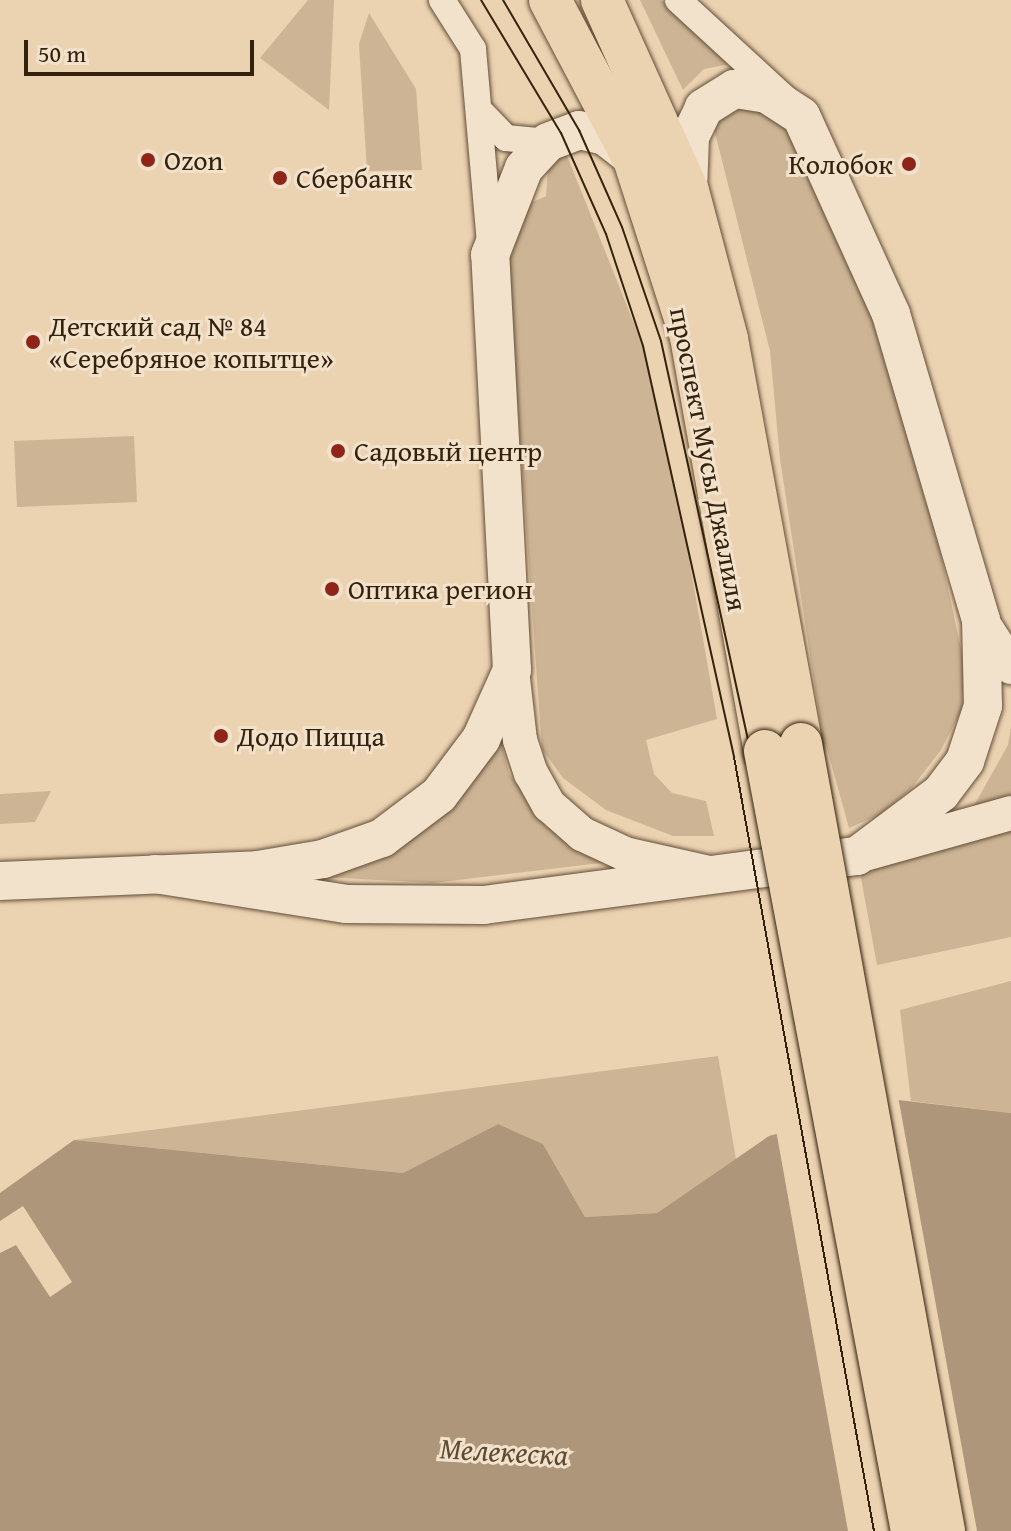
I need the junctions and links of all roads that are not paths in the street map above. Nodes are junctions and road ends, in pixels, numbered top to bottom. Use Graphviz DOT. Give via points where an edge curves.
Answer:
graph roads {
  1 [pos="442,0"];
  2 [pos="550,0"];
  3 [pos="602,0"];
  4 [pos="613,0"];
  5 [pos="678,0"];
  6 [pos="641,80"];
  7 [pos="479,110"];
  8 [pos="801,116"];
  9 [pos="548,142"];
  10 [pos="634,159"];
  11 [pos="688,191"];
  12 [pos="490,255"];
  13 [pos="981,620"];
  14 [pos="1011,667"];
  15 [pos="512,670"];
  16 [pos="783,748"];
  17 [pos="1011,813"];
  18 [pos="857,856"];
  19 [pos="155,874"];
  20 [pos="718,875"];
  21 [pos="0,881"];
  22 [pos="912,1531"];
  23 [pos="944,1531"];
  1 -- 7 [label="street" via="473,49"];
  2 -- 10 [label="main road, проспект Мусы Джалиля"];
  3 -- 6 [label="main road, проспект Мусы Джалиля"];
  4 -- 6 [label="street"];
  5 -- 8 [label="street" via="766,76"];
  6 -- 11 [label="main road, проспект Мусы Джалиля"];
  7 -- 9 [label="street" via="506,138"];
  7 -- 12 [label="street"];
  8 -- 11 [label="main road" via="767,94 734,89 704,108 690,137"];
  8 -- 13 [label="main road" via="891,314"];
  9 -- 10 [label="main road" via="579,130 605,136"];
  9 -- 12 [label="main road" via="524,168"];
  10 -- 16 [label="main road, проспект Мусы Джалиля" via="691,337"];
  11 -- 16 [label="main road, проспект Мусы Джалиля" via="727,339"];
  12 -- 15 [label="main road"];
  13 -- 14 [label="street"];
  13 -- 18 [label="main road" via="983,706 965,761 941,793"];
  15 -- 19 [label="main road" via="481,739 439,795 382,838 323,859 258,870"];
  15 -- 20 [label="street" via="520,740 549,805 582,834 625,854"];
  16 -- 22 [label="main road, bridge"];
  16 -- 23 [label="main road, bridge"];
  17 -- 18 [label="street"];
  18 -- 20 [label="main road"];
  19 -- 20 [label="main road" via="346,904 432,908"];
  19 -- 21 [label="main road"];
}
